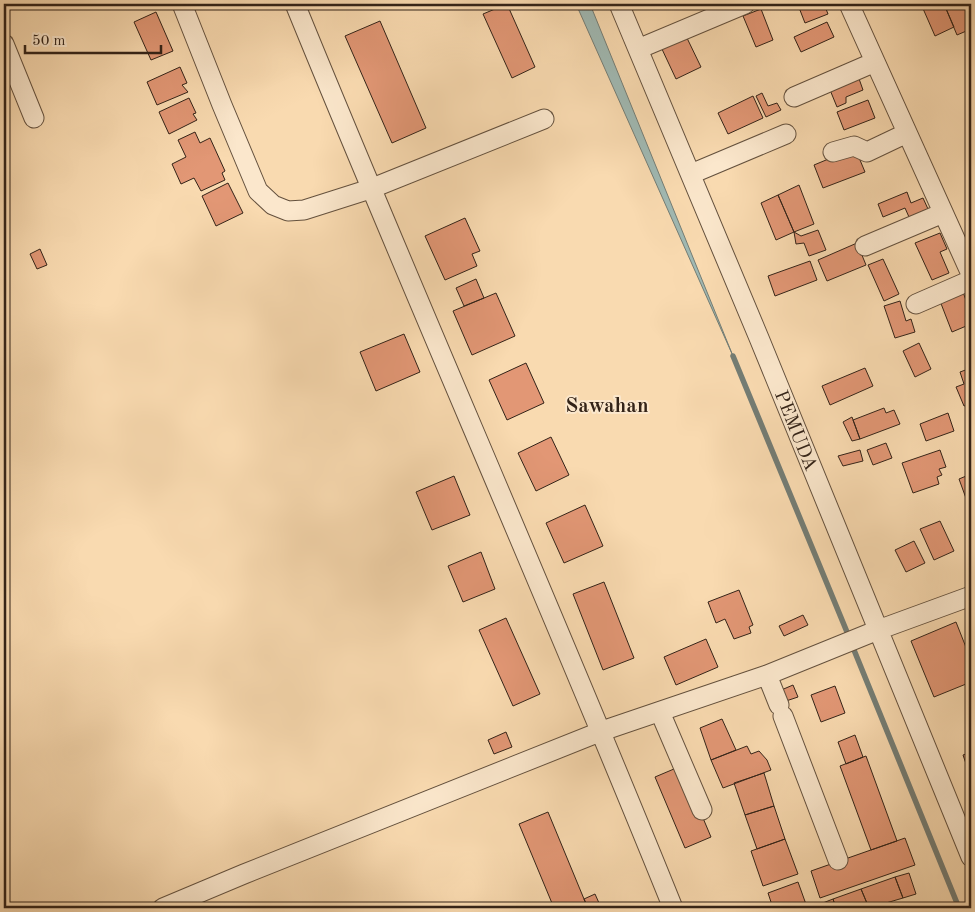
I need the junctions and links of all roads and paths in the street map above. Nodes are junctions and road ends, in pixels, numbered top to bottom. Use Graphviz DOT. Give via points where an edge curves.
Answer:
graph roads {
  1 [pos="182,4"];
  2 [pos="294,4"];
  3 [pos="619,4"];
  4 [pos="745,4"];
  5 [pos="849,4"];
  6 [pos="4,44"];
  7 [pos="638,49"];
  8 [pos="875,62"];
  9 [pos="794,97"];
  10 [pos="34,118"];
  11 [pos="544,119"];
  12 [pos="908,133"];
  13 [pos="786,134"];
  14 [pos="833,152"];
  15 [pos="690,174"];
  16 [pos="370,189"];
  17 [pos="943,213"];
  18 [pos="865,246"];
  19 [pos="971,274"];
  20 [pos="971,280"];
  21 [pos="916,304"];
  22 [pos="971,596"];
  23 [pos="878,630"];
  24 [pos="767,675"];
  25 [pos="660,712"];
  26 [pos="602,731"];
  27 [pos="702,810"];
  28 [pos="971,857"];
  29 [pos="838,860"];
  30 [pos="163,908"];
  31 [pos="673,908"];
  1 -- 16 [label="street" via="225,114 263,197 272,205 288,211 304,210"];
  2 -- 16 [label="street"];
  3 -- 7 [label="street, PEMUDA"];
  4 -- 7 [label="street"];
  5 -- 8 [label="street"];
  6 -- 10 [label="street"];
  7 -- 15 [label="street, PEMUDA"];
  8 -- 9 [label="street"];
  8 -- 12 [label="street"];
  11 -- 16 [label="street"];
  12 -- 14 [label="street" via="867,152 854,146"];
  12 -- 17 [label="street"];
  13 -- 15 [label="street"];
  15 -- 23 [label="street, PEMUDA"];
  16 -- 26 [label="street"];
  17 -- 18 [label="street"];
  17 -- 19 [label="street"];
  20 -- 21 [label="street"];
  22 -- 23 [label="street"];
  23 -- 24 [label="street"];
  23 -- 28 [label="street, PEMUDA"];
  24 -- 25 [label="street"];
  24 -- 29 [label="street"];
  25 -- 26 [label="street"];
  25 -- 27 [label="street"];
  26 -- 30 [label="street"];
  26 -- 31 [label="street"];
}
